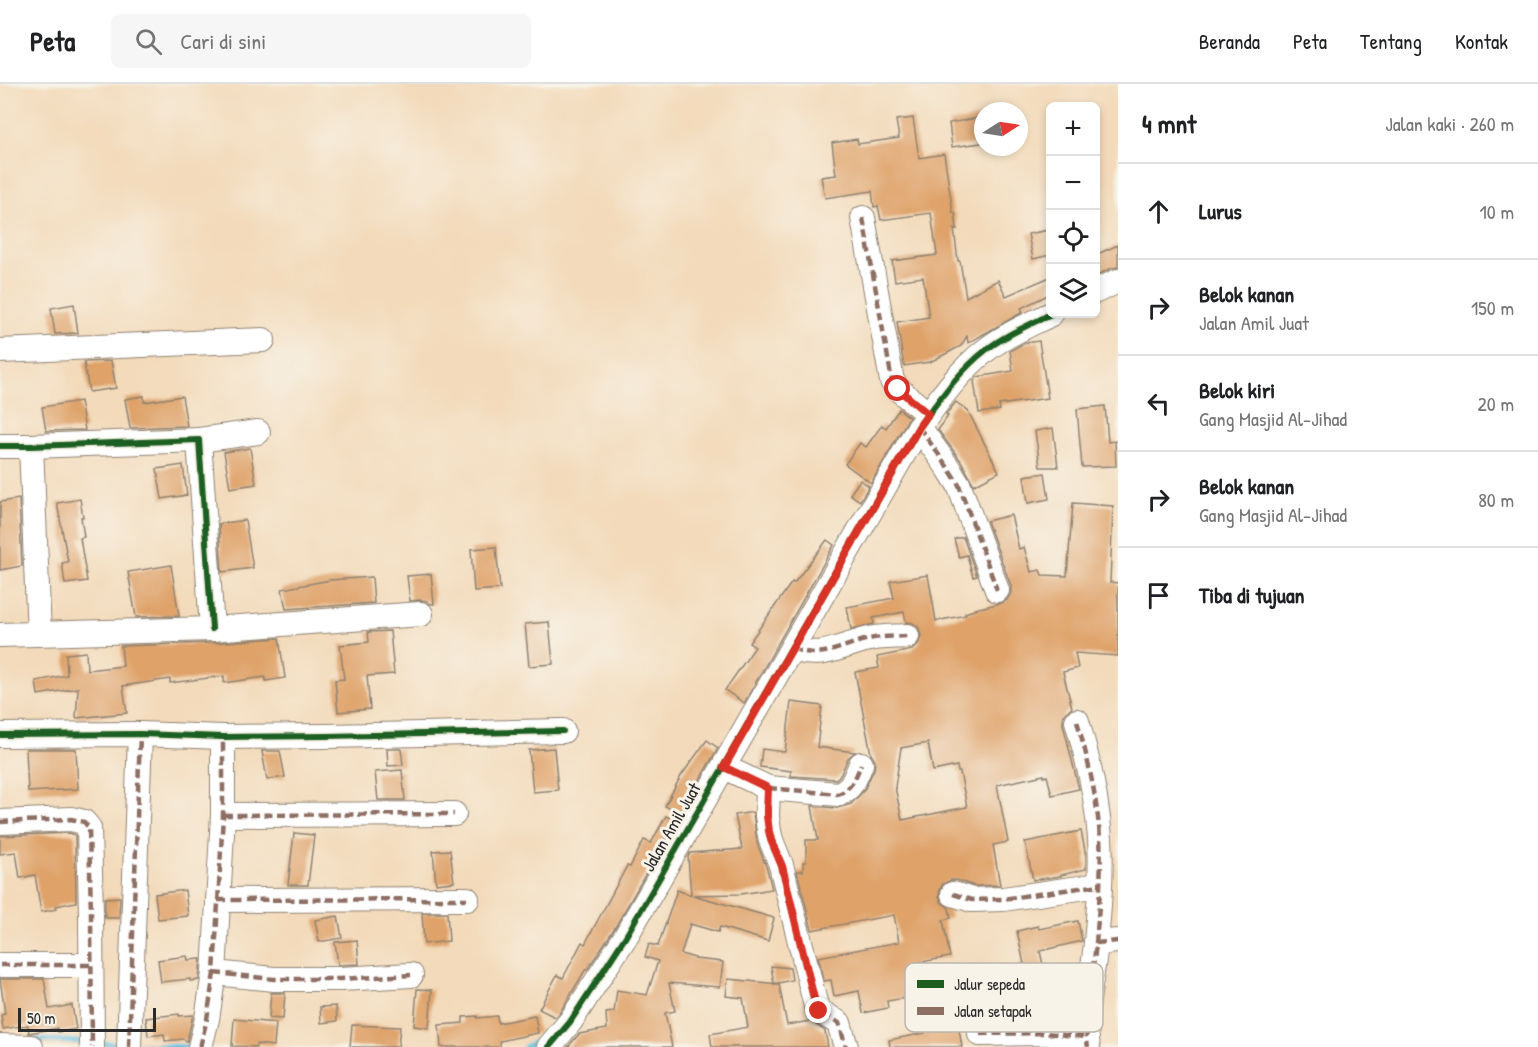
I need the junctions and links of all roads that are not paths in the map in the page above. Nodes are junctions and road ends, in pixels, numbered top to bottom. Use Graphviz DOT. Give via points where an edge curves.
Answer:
graph roads {
  1 [pos="863,218"];
  2 [pos="1118,281"];
  3 [pos="1100,289"];
  4 [pos="1046,316"];
  5 [pos="263,340"];
  6 [pos="0,351"];
  7 [pos="923,421"];
  8 [pos="258,432"];
  9 [pos="199,441"];
  10 [pos="0,446"];
  11 [pos="32,446"];
  12 [pos="997,591"];
  13 [pos="421,614"];
  14 [pos="212,629"];
  15 [pos="39,634"];
  16 [pos="0,635"];
  17 [pos="907,636"];
  18 [pos="792,648"];
  19 [pos="1077,721"];
  20 [pos="563,730"];
  21 [pos="140,734"];
  22 [pos="0,735"];
  23 [pos="223,737"];
  24 [pos="861,764"];
  25 [pos="724,767"];
  26 [pos="768,788"];
  27 [pos="454,814"];
  28 [pos="223,815"];
  29 [pos="0,822"];
  30 [pos="1100,885"];
  31 [pos="953,894"];
  32 [pos="467,899"];
  33 [pos="218,900"];
  34 [pos="1107,942"];
  35 [pos="1100,963"];
  36 [pos="0,965"];
  37 [pos="90,965"];
  38 [pos="214,973"];
  39 [pos="411,975"];
  40 [pos="980,1034"];
  41 [pos="1087,1042"];
  42 [pos="92,1043"];
  43 [pos="129,1045"];
  44 [pos="0,1046"];
  45 [pos="201,1046"];
  46 [pos="28,1047"];
  47 [pos="549,1047"];
  48 [pos="846,1047"];
  1 -- 7 [label="street" via="892,381"];
  2 -- 3 [label="street"];
  4 -- 7 [label="street, Jalan Amil Juat" via="986,350 954,381"];
  5 -- 6 [label="street"];
  7 -- 12 [label="street" via="959,485"];
  7 -- 18 [label="street, Jalan Amil Juat"];
  8 -- 9 [label="street"];
  9 -- 11 [label="street"];
  9 -- 14 [label="street"];
  10 -- 11 [label="street"];
  11 -- 15 [label="street"];
  13 -- 14 [label="street"];
  14 -- 15 [label="street"];
  15 -- 16 [label="street"];
  17 -- 18 [label="street" via="872,638 813,654"];
  18 -- 25 [label="street, Jalan Amil Juat"];
  19 -- 30 [label="street" via="1096,806"];
  20 -- 23 [label="street"];
  21 -- 22 [label="street"];
  21 -- 23 [label="street"];
  21 -- 43 [label="street"];
  23 -- 28 [label="street"];
  24 -- 26 [label="street" via="854,781 838,794"];
  25 -- 26 [label="street"];
  25 -- 47 [label="street, Jalan Amil Juat" via="626,936 570,1023"];
  26 -- 48 [label="street" via="769,831 782,866 816,1006 839,1023"];
  27 -- 28 [label="street"];
  28 -- 33 [label="street"];
  29 -- 37 [label="street" via="71,819 86,824"];
  30 -- 31 [label="street" via="1003,899 972,900"];
  30 -- 34 [label="street"];
  32 -- 33 [label="street"];
  33 -- 38 [label="street"];
  34 -- 35 [label="street"];
  36 -- 37 [label="street"];
  37 -- 42 [label="street"];
  38 -- 39 [label="street" via="274,979"];
  38 -- 45 [label="street"];
  40 -- 41 [label="street" via="1039,1033"];
  44 -- 46 [label="street"];
}
